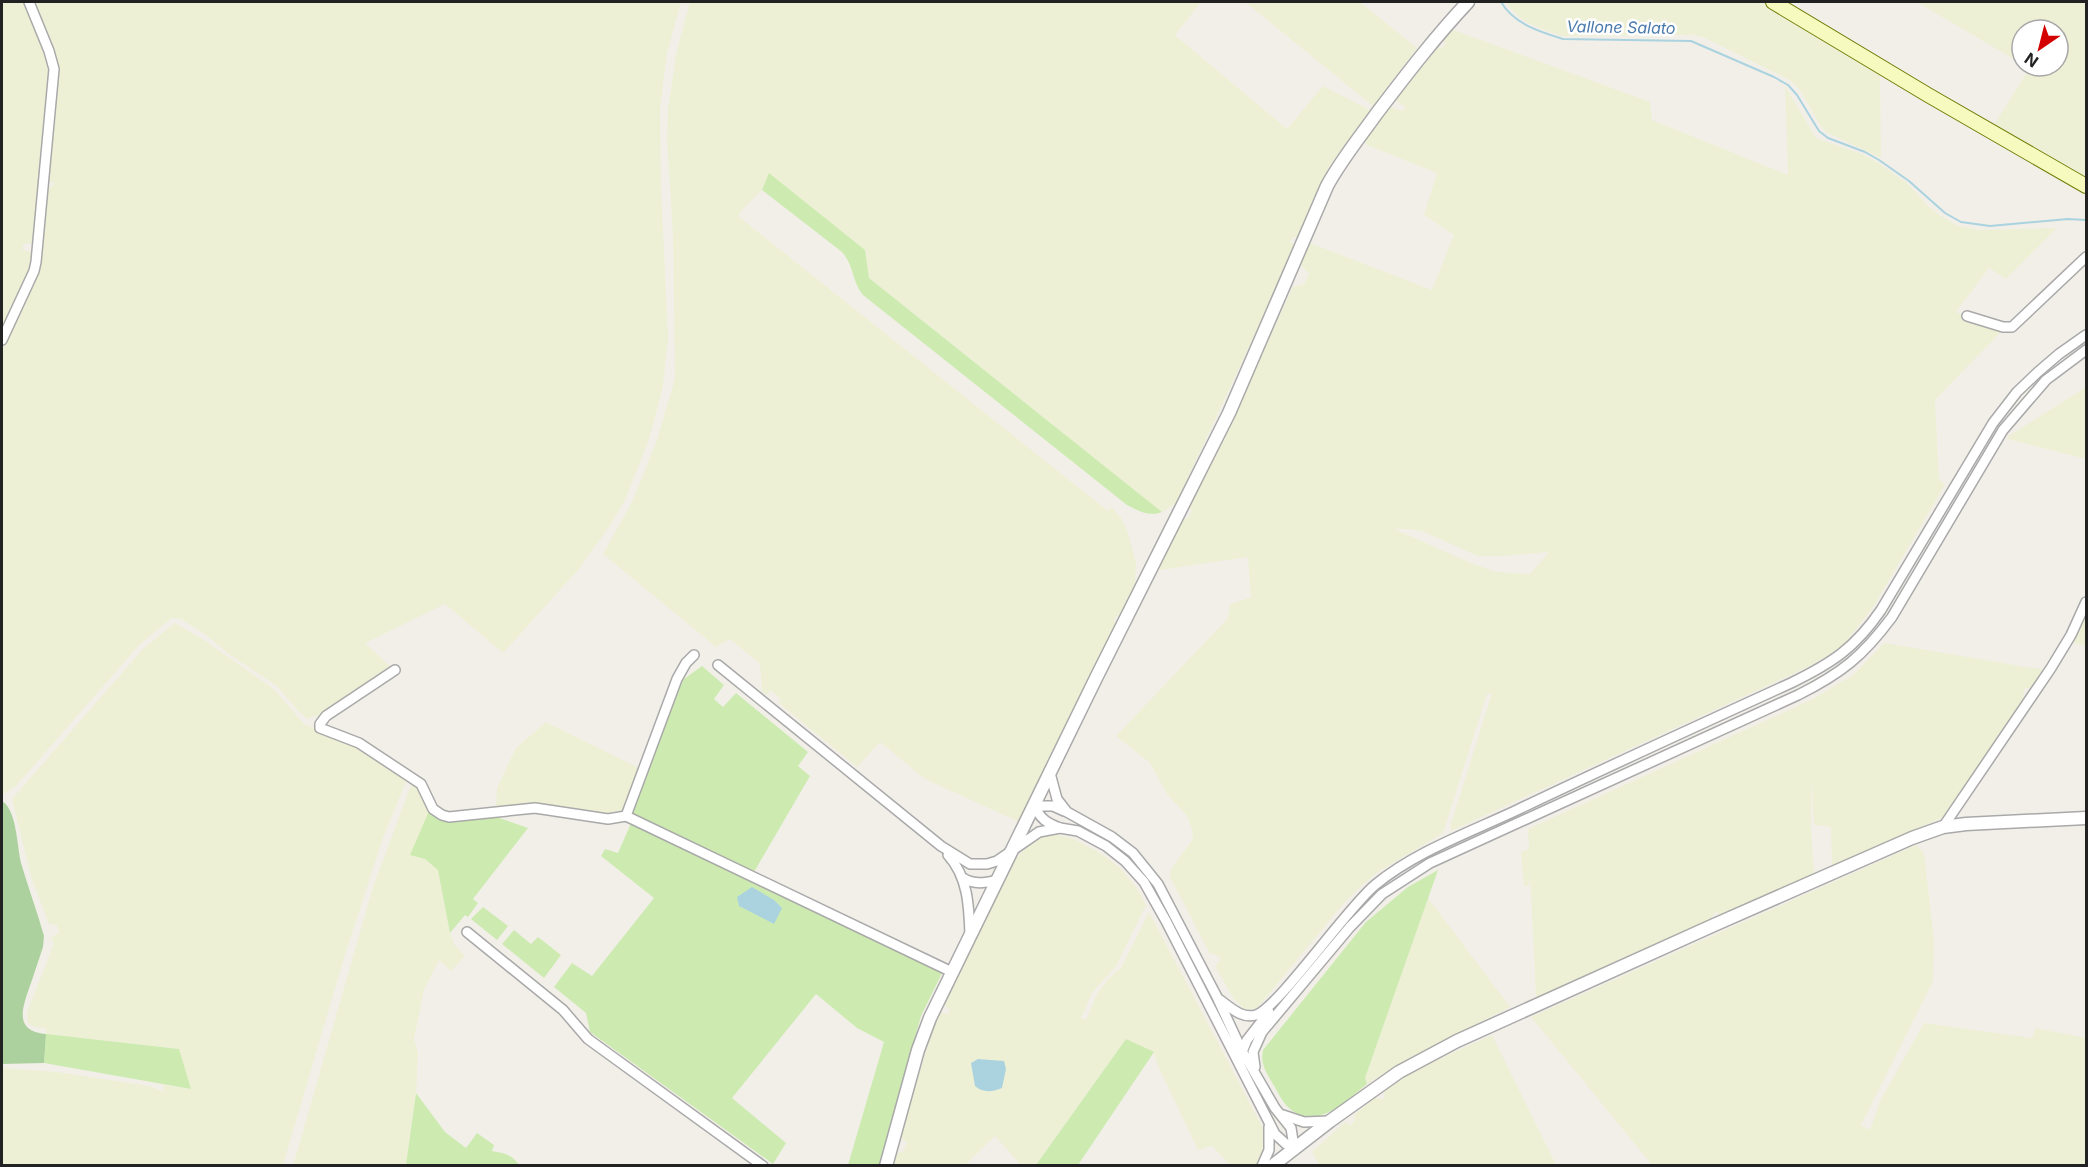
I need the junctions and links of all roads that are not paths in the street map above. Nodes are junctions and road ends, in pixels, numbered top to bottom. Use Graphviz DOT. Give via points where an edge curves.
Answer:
graph roads {
  1 [pos="29,2"];
  2 [pos="1468,2"];
  3 [pos="1773,2"];
  4 [pos="2086,186"];
  5 [pos="2086,257"];
  6 [pos="1967,316"];
  7 [pos="2086,335"];
  8 [pos="2,340"];
  9 [pos="2086,350"];
  10 [pos="2086,602"];
  11 [pos="694,655"];
  12 [pos="718,665"];
  13 [pos="395,670"];
  14 [pos="1050,773"];
  15 [pos="1035,806"];
  16 [pos="1066,812"];
  17 [pos="626,816"];
  18 [pos="2086,818"];
  19 [pos="1943,827"];
  20 [pos="1060,828"];
  21 [pos="940,846"];
  22 [pos="1013,850"];
  23 [pos="970,864"];
  24 [pos="963,878"];
  25 [pos="993,883"];
  26 [pos="467,932"];
  27 [pos="970,934"];
  28 [pos="952,972"];
  29 [pos="1282,992"];
  30 [pos="1217,997"];
  31 [pos="1221,1028"];
  32 [pos="1262,1032"];
  33 [pos="1242,1051"];
  34 [pos="1247,1078"];
  35 [pos="1258,1078"];
  36 [pos="1283,1115"];
  37 [pos="1268,1119"];
  38 [pos="1330,1121"];
  39 [pos="1294,1147"];
  40 [pos="763,1166"];
  41 [pos="886,1166"];
  42 [pos="1262,1166"];
  43 [pos="1272,1166"];
  1 -- 8 [label="street" via="54,69 36,262"];
  2 -- 14 [label="street" via="1387,100 1334,174 1229,413"];
  3 -- 4 [label="main road"];
  5 -- 6 [label="street" via="2012,327"];
  7 -- 29 [label="street" via="2038,372 1993,423 1881,610 1852,646 1791,683 1394,871 1373,886 1342,919"];
  9 -- 32 [label="street" via="2046,380 2003,430 1892,617 1845,669 1798,695 1430,863 1401,880 1350,927"];
  10 -- 19 [label="street" via="2051,668"];
  11 -- 17 [label="street" via="677,679"];
  12 -- 21 [label="street"];
  13 -- 17 [label="street" via="326,716 320,728 359,743 421,784 436,812 449,817 536,808 608,819"];
  14 -- 15 [label="street"];
  14 -- 16 [label="street"];
  15 -- 16 [label="street" via="1053,806"];
  15 -- 20 [label="street" via="1039,816"];
  15 -- 22 [label="street"];
  16 -- 30 [label="street" via="1112,837 1146,867"];
  17 -- 28 [label="street"];
  18 -- 19 [label="street"];
  19 -- 38 [label="street" via="1457,1041 1399,1072"];
  20 -- 22 [label="street" via="1039,832"];
  20 -- 31 [label="street" via="1078,831 1106,846 1144,882"];
  21 -- 23 [label="street"];
  21 -- 24 [label="street"];
  22 -- 23 [label="street" via="987,864"];
  22 -- 25 [label="street"];
  23 -- 25 [label="street" via="982,870"];
  24 -- 25 [label="street"];
  24 -- 27 [label="street"];
  25 -- 27 [label="street"];
  26 -- 40 [label="street" via="564,1010 588,1039"];
  27 -- 28 [label="street"];
  28 -- 41 [label="street" via="918,1050"];
  29 -- 30 [label="street" via="1262,1013 1248,1016"];
  29 -- 33 [label="street"];
  30 -- 33 [label="street"];
  31 -- 33 [label="street" via="1234,1048"];
  31 -- 34 [label="street"];
  32 -- 33 [label="street"];
  32 -- 35 [label="street" via="1253,1052"];
  33 -- 34 [label="street"];
  33 -- 35 [label="street"];
  34 -- 37 [label="street"];
  35 -- 36 [label="street"];
  36 -- 38 [label="street" via="1304,1122"];
  36 -- 39 [label="street" via="1291,1128"];
  37 -- 39 [label="street" via="1279,1139"];
  37 -- 42 [label="street" via="1269,1150"];
  38 -- 39 [label="street"];
  39 -- 43 [label="street"];
}
